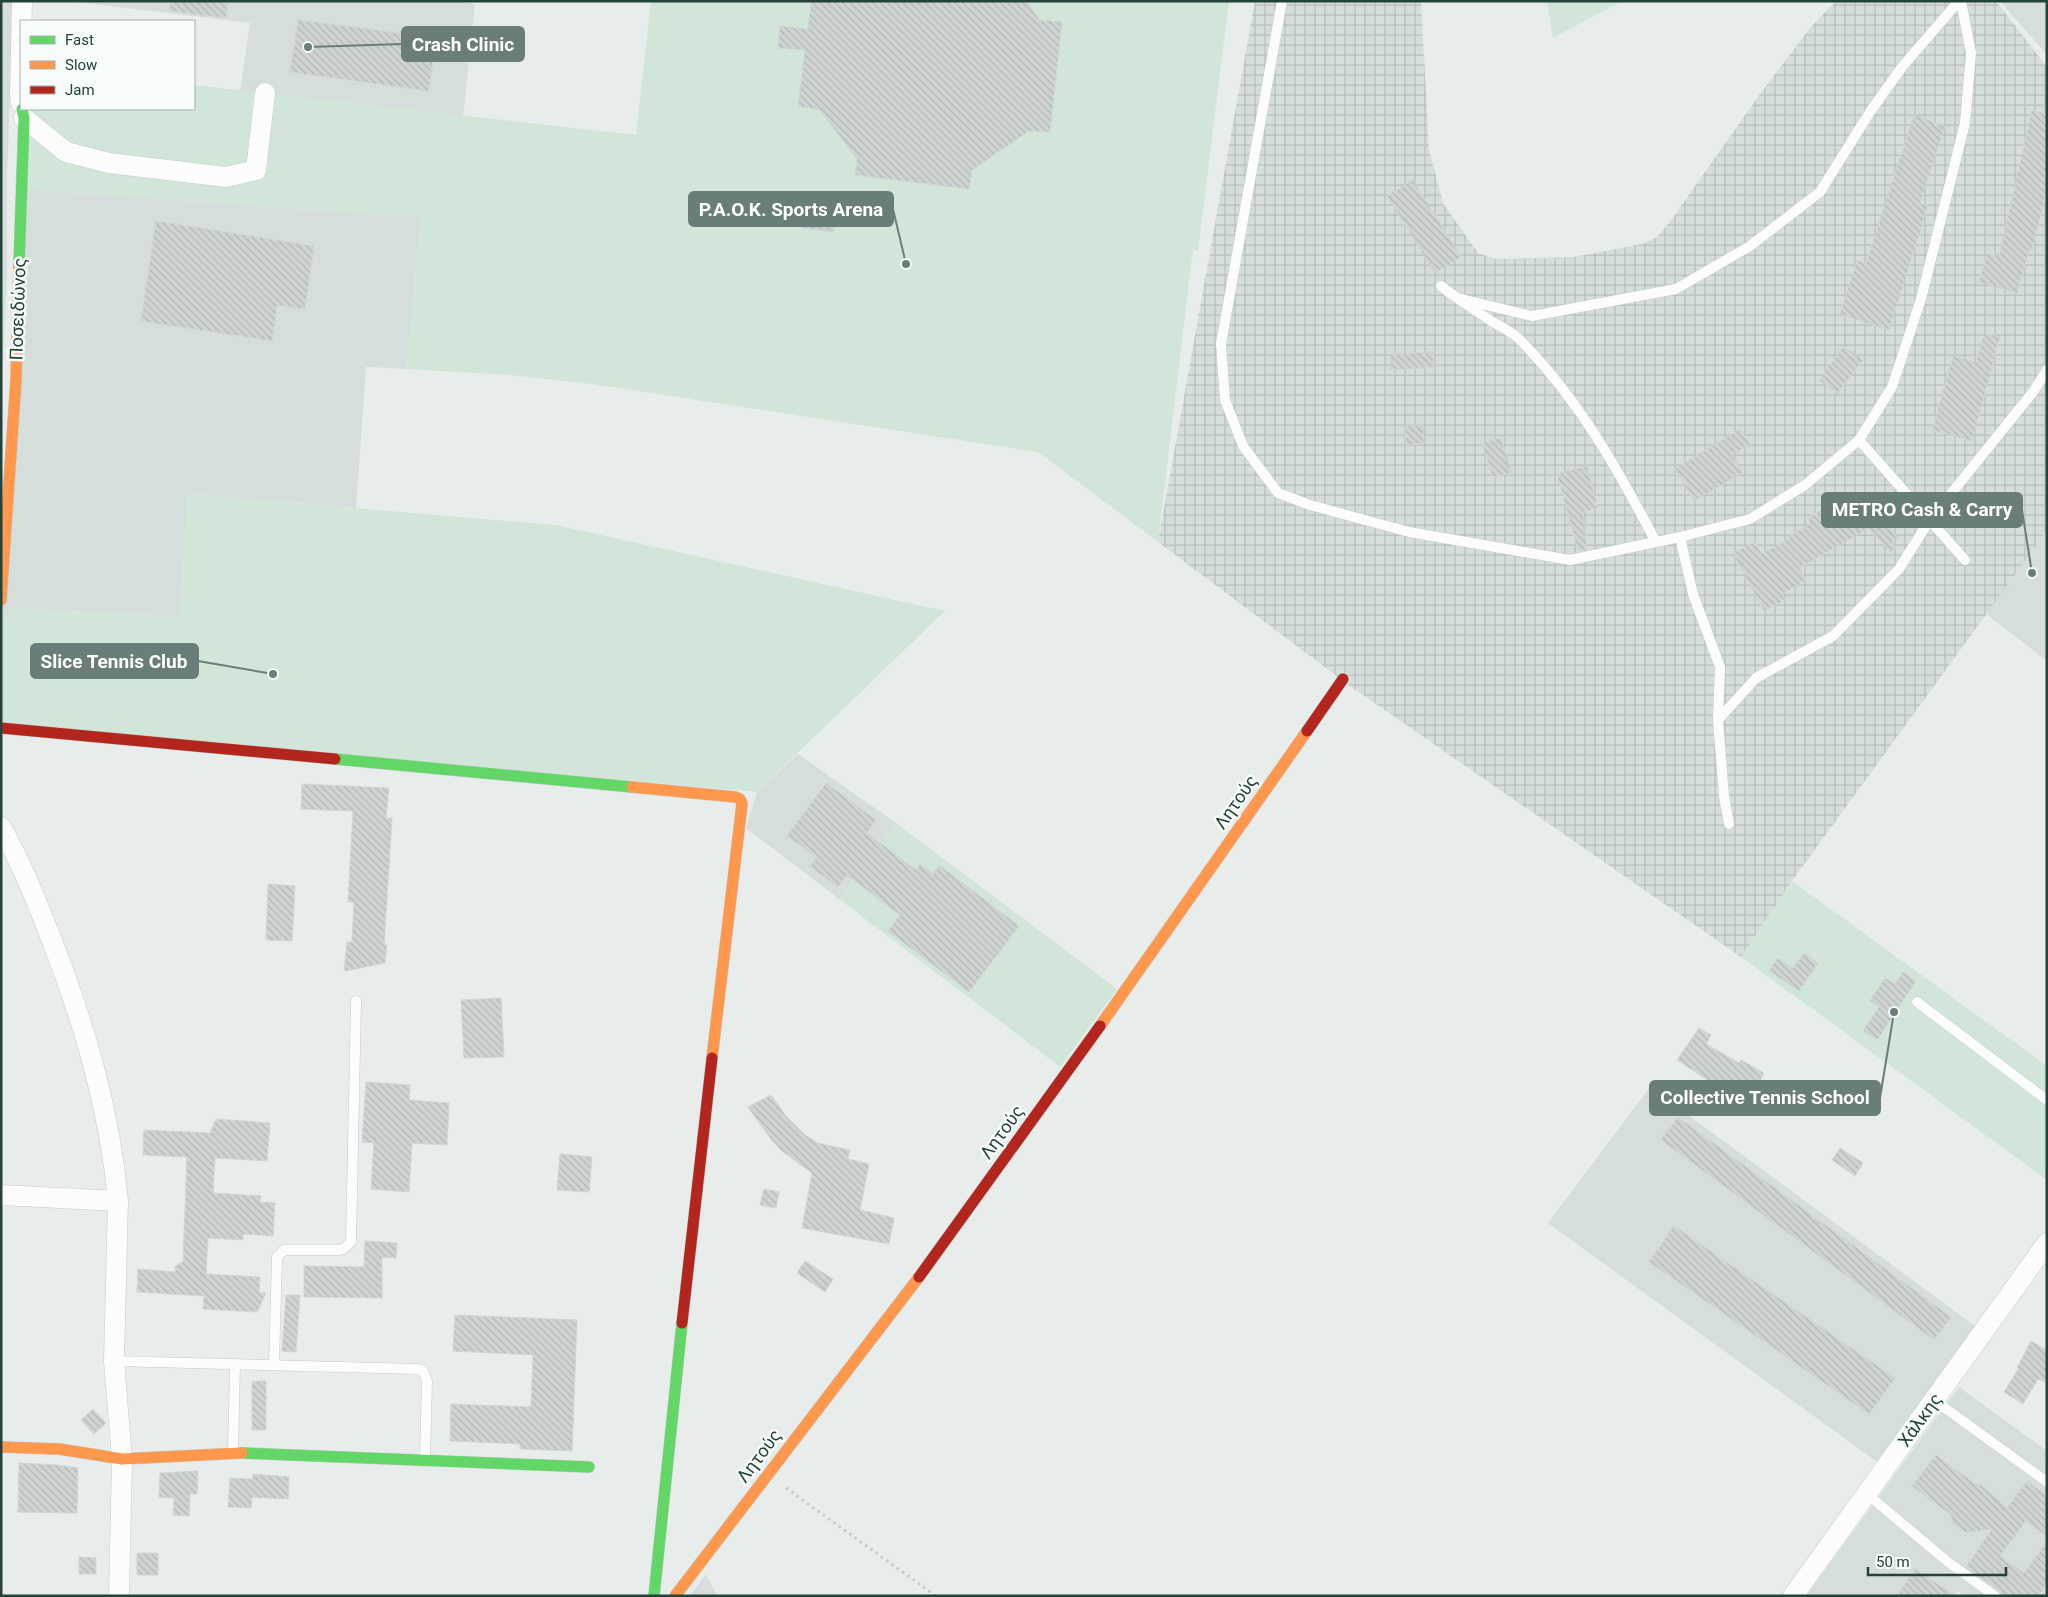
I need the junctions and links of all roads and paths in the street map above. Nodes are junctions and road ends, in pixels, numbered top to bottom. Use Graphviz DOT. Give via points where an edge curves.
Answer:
graph roads {
  1 [pos="22,1"];
  2 [pos="1282,1"];
  3 [pos="1960,1"];
  4 [pos="22,20"];
  5 [pos="265,93"];
  6 [pos="22,110"];
  7 [pos="1441,286"];
  8 [pos="1456,298"];
  9 [pos="2047,370"];
  10 [pos="1,402"];
  11 [pos="15,403"];
  12 [pos="1859,440"];
  13 [pos="1929,521"];
  14 [pos="1680,537"];
  15 [pos="1656,542"];
  16 [pos="1965,560"];
  17 [pos="1,600"];
  18 [pos="1343,679"];
  19 [pos="1718,720"];
  20 [pos="1,728"];
  21 [pos="1729,824"];
  22 [pos="1,827"];
  23 [pos="356,1001"];
  24 [pos="1917,1002"];
  25 [pos="2047,1100"];
  26 [pos="1,1195"];
  27 [pos="118,1201"];
  28 [pos="2047,1243"];
  29 [pos="114,1362"];
  30 [pos="235,1364"];
  31 [pos="274,1364"];
  32 [pos="1934,1400"];
  33 [pos="1,1447"];
  34 [pos="233,1453"];
  35 [pos="122,1459"];
  36 [pos="425,1461"];
  37 [pos="589,1467"];
  38 [pos="767,1475"];
  39 [pos="2047,1482"];
  40 [pos="1867,1494"];
  41 [pos="119,1596"];
  42 [pos="654,1596"];
  43 [pos="675,1596"];
  44 [pos="936,1596"];
  45 [pos="1793,1596"];
  46 [pos="1995,1596"];
  1 -- 4 [label="street, Ποσειδώνος"];
  2 -- 15 [label="lane" via="1221,344 1224,400 1243,446 1278,493 1409,532 1570,560"];
  3 -- 8 [label="lane" via="1902,67 1820,192 1750,246 1676,289 1532,316"];
  3 -- 12 [label="lane" via="1971,53 1966,123 1921,299 1892,388"];
  5 -- 6 [label="street" via="256,170 226,177 109,163 66,152"];
  6 -- 11 [label="street, Ποσειδώνος"];
  7 -- 8 [label="lane"];
  8 -- 15 [label="lane" via="1515,336 1553,376 1592,427"];
  9 -- 13 [label="lane" via="2033,392"];
  10 -- 11 [label="lane"];
  11 -- 17 [label="street, Ποσειδώνος"];
  12 -- 13 [label="lane"];
  12 -- 14 [label="lane" via="1805,485 1750,519"];
  13 -- 16 [label="lane"];
  13 -- 19 [label="lane" via="1899,569 1833,636 1756,678"];
  14 -- 15 [label="lane"];
  14 -- 19 [label="lane" via="1693,594 1720,667"];
  18 -- 38 [label="street, Λητούς" via="949,1237"];
  19 -- 21 [label="lane"];
  20 -- 42 [label="street" via="740,799 742,804 696,1182"];
  22 -- 27 [label="street" via="18,857 67,979 95,1066 114,1160"];
  23 -- 31 [label="lane" via="352,1237 343,1249 289,1249 277,1257"];
  24 -- 25 [label="lane"];
  26 -- 27 [label="street"];
  27 -- 29 [label="street"];
  28 -- 32 [label="street, Χάλκης"];
  29 -- 30 [label="lane"];
  29 -- 35 [label="street"];
  30 -- 31 [label="lane"];
  30 -- 34 [label="lane"];
  31 -- 36 [label="lane" via="418,1368 423,1371 427,1381"];
  32 -- 39 [label="lane"];
  32 -- 40 [label="street, Χάλκης"];
  33 -- 35 [label="street" via="59,1449"];
  34 -- 35 [label="street"];
  34 -- 36 [label="street"];
  35 -- 41 [label="street"];
  36 -- 37 [label="street"];
  38 -- 43 [label="street, Λητούς"];
  38 -- 44 [label="path"];
  40 -- 45 [label="street, Χάλκης"];
  40 -- 46 [label="lane" via="1948,1562"];
}
